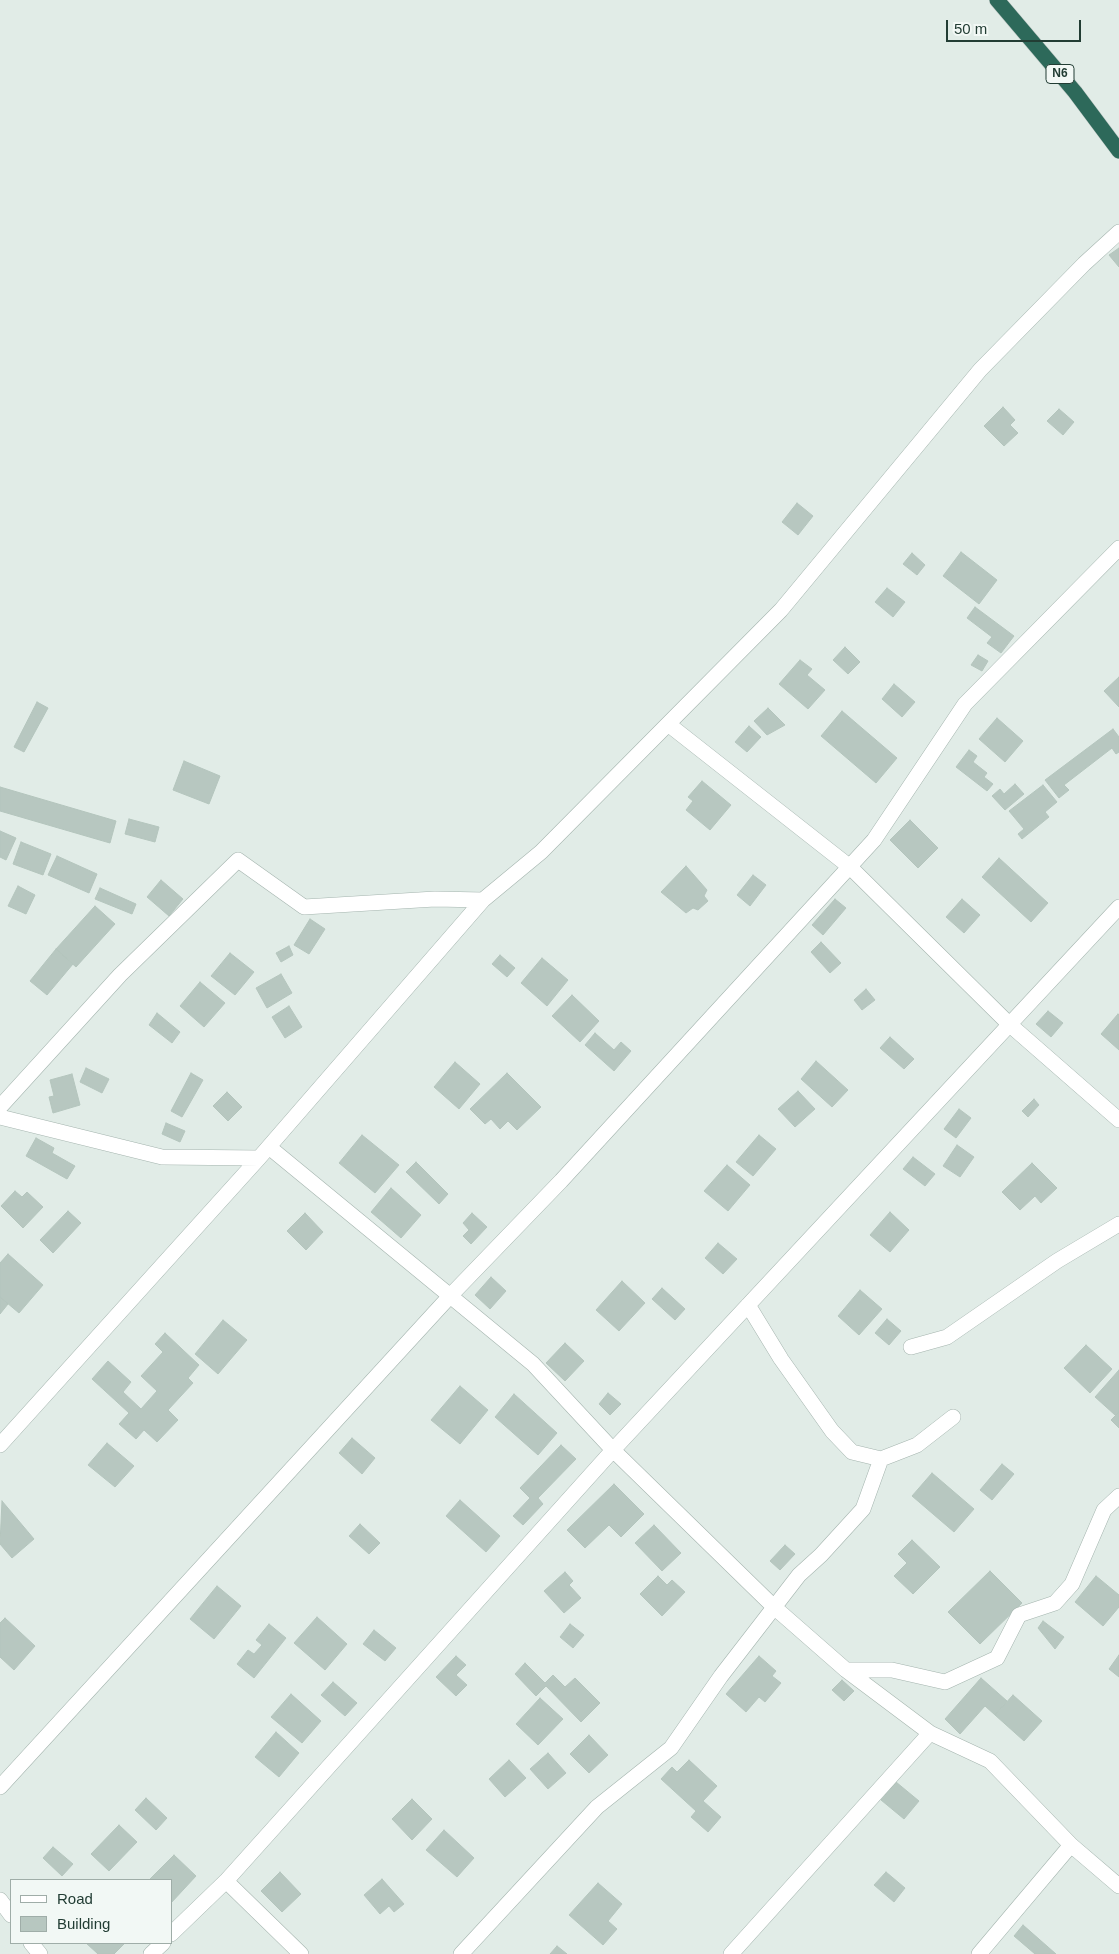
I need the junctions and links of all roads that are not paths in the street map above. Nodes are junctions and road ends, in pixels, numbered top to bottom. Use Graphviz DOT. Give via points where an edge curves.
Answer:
graph roads {
  1 [pos="997,0"];
  2 [pos="1119,151"];
  3 [pos="1119,232"];
  4 [pos="1119,548"];
  5 [pos="668,724"];
  6 [pos="850,867"];
  7 [pos="483,900"];
  8 [pos="1119,907"];
  9 [pos="1009,1024"];
  10 [pos="0,1107"];
  11 [pos="0,1117"];
  12 [pos="1119,1120"];
  13 [pos="264,1152"];
  14 [pos="1119,1224"];
  15 [pos="450,1296"];
  16 [pos="748,1305"];
  17 [pos="911,1348"];
  18 [pos="953,1417"];
  19 [pos="0,1445"];
  20 [pos="613,1450"];
  21 [pos="881,1459"];
  22 [pos="1119,1496"];
  23 [pos="774,1607"];
  24 [pos="846,1670"];
  25 [pos="930,1733"];
  26 [pos="0,1787"];
  27 [pos="1071,1845"];
  28 [pos="226,1881"];
  29 [pos="1119,1886"];
  30 [pos="0,1900"];
  31 [pos="10,1914"];
  32 [pos="172,1933"];
  33 [pos="32,1944"];
  34 [pos="162,1944"];
  35 [pos="40,1954"];
  36 [pos="151,1954"];
  37 [pos="301,1954"];
  38 [pos="460,1954"];
  39 [pos="731,1954"];
  40 [pos="979,1954"];
  1 -- 2 [label="highway, N6" via="1075,92"];
  3 -- 5 [label="street" via="980,370 781,610"];
  4 -- 6 [label="street" via="965,704 874,840"];
  5 -- 6 [label="street"];
  5 -- 7 [label="street" via="541,852"];
  6 -- 9 [label="street"];
  6 -- 15 [label="street"];
  7 -- 10 [label="street" via="304,907 238,860 120,975"];
  7 -- 13 [label="street"];
  8 -- 9 [label="street"];
  9 -- 12 [label="street"];
  9 -- 16 [label="street"];
  11 -- 13 [label="street" via="162,1156"];
  13 -- 15 [label="street"];
  13 -- 19 [label="street"];
  14 -- 17 [label="street" via="1056,1261 947,1337"];
  15 -- 20 [label="street" via="533,1364"];
  15 -- 26 [label="street"];
  16 -- 20 [label="street"];
  16 -- 21 [label="street" via="832,1431 852,1452"];
  18 -- 21 [label="street" via="917,1445"];
  20 -- 23 [label="street"];
  20 -- 28 [label="street"];
  21 -- 23 [label="street" via="863,1509 821,1555 798,1574"];
  22 -- 24 [label="street" via="1104,1510 1072,1584 1055,1603 1019,1615 997,1658 945,1682 892,1670"];
  23 -- 24 [label="street"];
  23 -- 38 [label="street" via="671,1748 597,1807"];
  24 -- 25 [label="street"];
  25 -- 27 [label="street" via="990,1761"];
  25 -- 39 [label="street"];
  27 -- 29 [label="street"];
  27 -- 40 [label="street"];
  28 -- 32 [label="street"];
  28 -- 37 [label="street"];
  30 -- 31 [label="street"];
  33 -- 35 [label="street"];
  34 -- 36 [label="street"];
}
